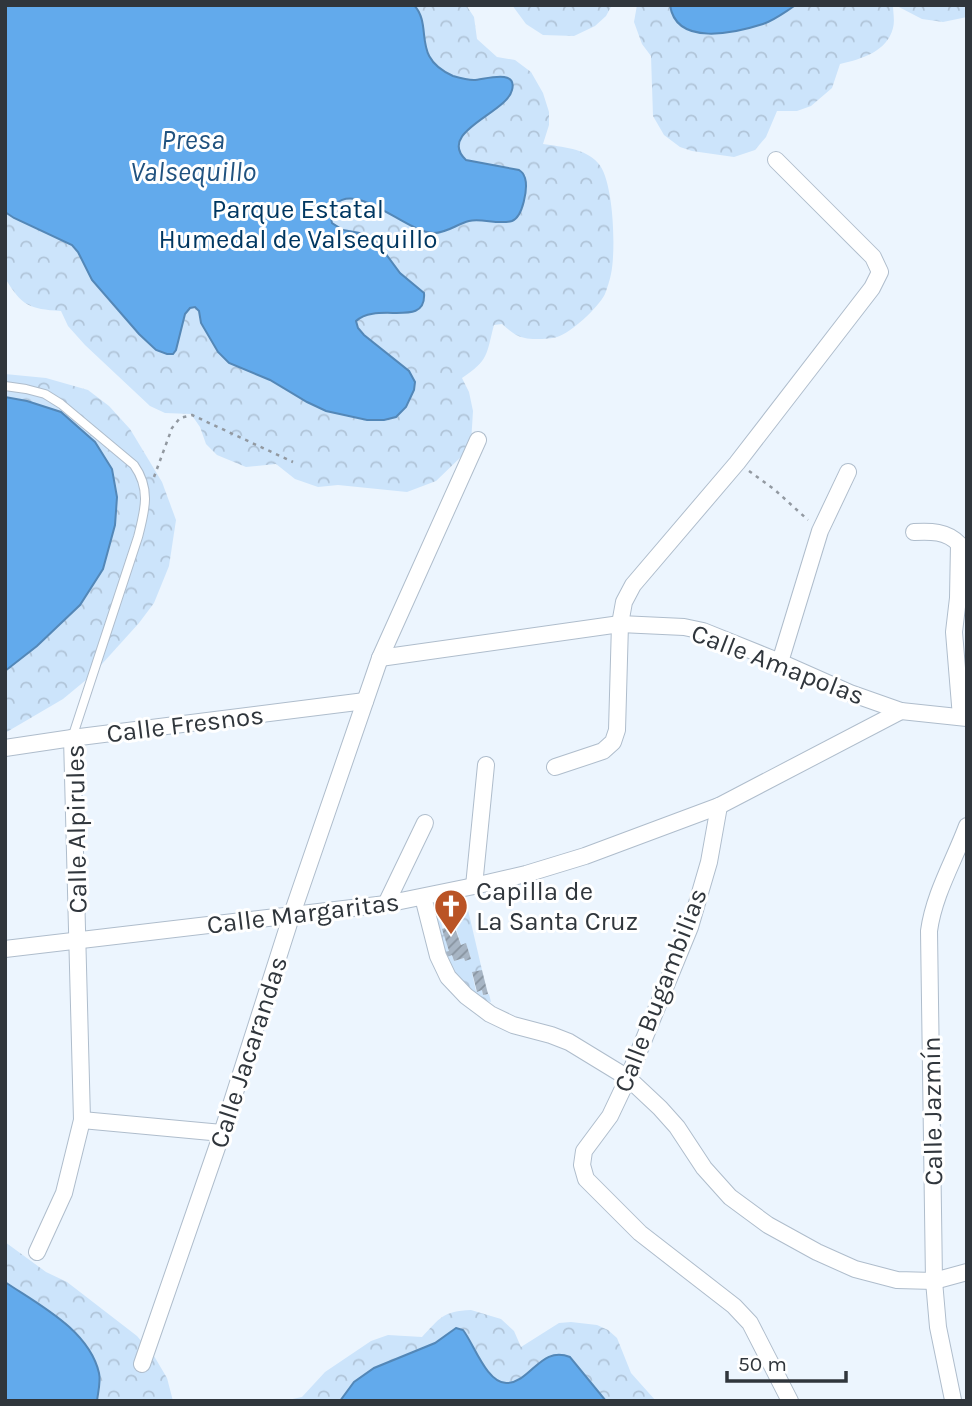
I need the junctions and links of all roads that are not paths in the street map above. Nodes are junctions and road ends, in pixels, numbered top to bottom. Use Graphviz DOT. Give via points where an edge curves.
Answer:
graph roads {
  1 [pos="776,160"];
  2 [pos="5,386"];
  3 [pos="478,440"];
  4 [pos="848,472"];
  5 [pos="914,532"];
  6 [pos="620,624"];
  7 [pos="380,658"];
  8 [pos="780,662"];
  9 [pos="365,701"];
  10 [pos="901,711"];
  11 [pos="964,717"];
  12 [pos="72,738"];
  13 [pos="5,748"];
  14 [pos="485,765"];
  15 [pos="555,767"];
  16 [pos="719,806"];
  17 [pos="425,823"];
  18 [pos="967,826"];
  19 [pos="474,886"];
  20 [pos="423,897"];
  21 [pos="386,904"];
  22 [pos="292,914"];
  23 [pos="78,941"];
  24 [pos="5,949"];
  25 [pos="628,1078"];
  26 [pos="82,1120"];
  27 [pos="222,1133"];
  28 [pos="37,1252"];
  29 [pos="967,1272"];
  30 [pos="934,1280"];
  31 [pos="142,1364"];
  32 [pos="953,1400"];
  33 [pos="790,1401"];
  1 -- 6 [label="street" via="873,257 880,272 872,289 737,463 633,585"];
  2 -- 12 [label="lane, Calle Alpirules" via="45,394 61,404 134,465 146,497 138,537"];
  3 -- 7 [label="street, Calle Jacarandas"];
  4 -- 8 [label="street" via="820,531"];
  5 -- 11 [label="street" via="931,531 959,544 954,632"];
  6 -- 7 [label="street, Calle Amapolas"];
  6 -- 8 [label="street, Calle Amapolas" via="703,631"];
  6 -- 15 [label="street" via="613,742 603,751"];
  7 -- 9 [label="street, Calle Jacarandas"];
  8 -- 10 [label="street, Calle Amapolas"];
  9 -- 12 [label="street, Calle Fresnos"];
  9 -- 22 [label="street, Calle Jacarandas"];
  10 -- 11 [label="street, Calle Amapolas"];
  10 -- 16 [label="street, Calle Margaritas"];
  12 -- 13 [label="street, Calle Fresnos"];
  12 -- 23 [label="street, Calle Alpirules"];
  14 -- 19 [label="street"];
  16 -- 19 [label="street, Calle Margaritas" via="585,856"];
  16 -- 25 [label="street, Calle Bugambilias" via="690,927"];
  17 -- 21 [label="street"];
  18 -- 30 [label="street, Calle Jazmín" via="931,915 929,931"];
  19 -- 20 [label="street, Calle Margaritas"];
  20 -- 21 [label="street, Calle Margaritas"];
  20 -- 25 [label="street" via="438,956 448,977 466,996 513,1025 569,1042"];
  21 -- 22 [label="street, Calle Margaritas"];
  22 -- 23 [label="street, Calle Margaritas"];
  22 -- 27 [label="street, Calle Jacarandas"];
  23 -- 24 [label="street, Calle Margaritas"];
  23 -- 26 [label="street, Calle Alpirules"];
  25 -- 30 [label="street" via="677,1127 730,1197 768,1225 855,1269 897,1280"];
  25 -- 33 [label="street, Calle Bugambilias" via="610,1116 584,1151 586,1179 640,1233 750,1323"];
  26 -- 27 [label="street"];
  26 -- 28 [label="street, Calle Alpirules" via="64,1193"];
  27 -- 31 [label="street, Calle Jacarandas"];
  29 -- 30 [label="street"];
  30 -- 32 [label="street, Calle Jazmín"];
}
